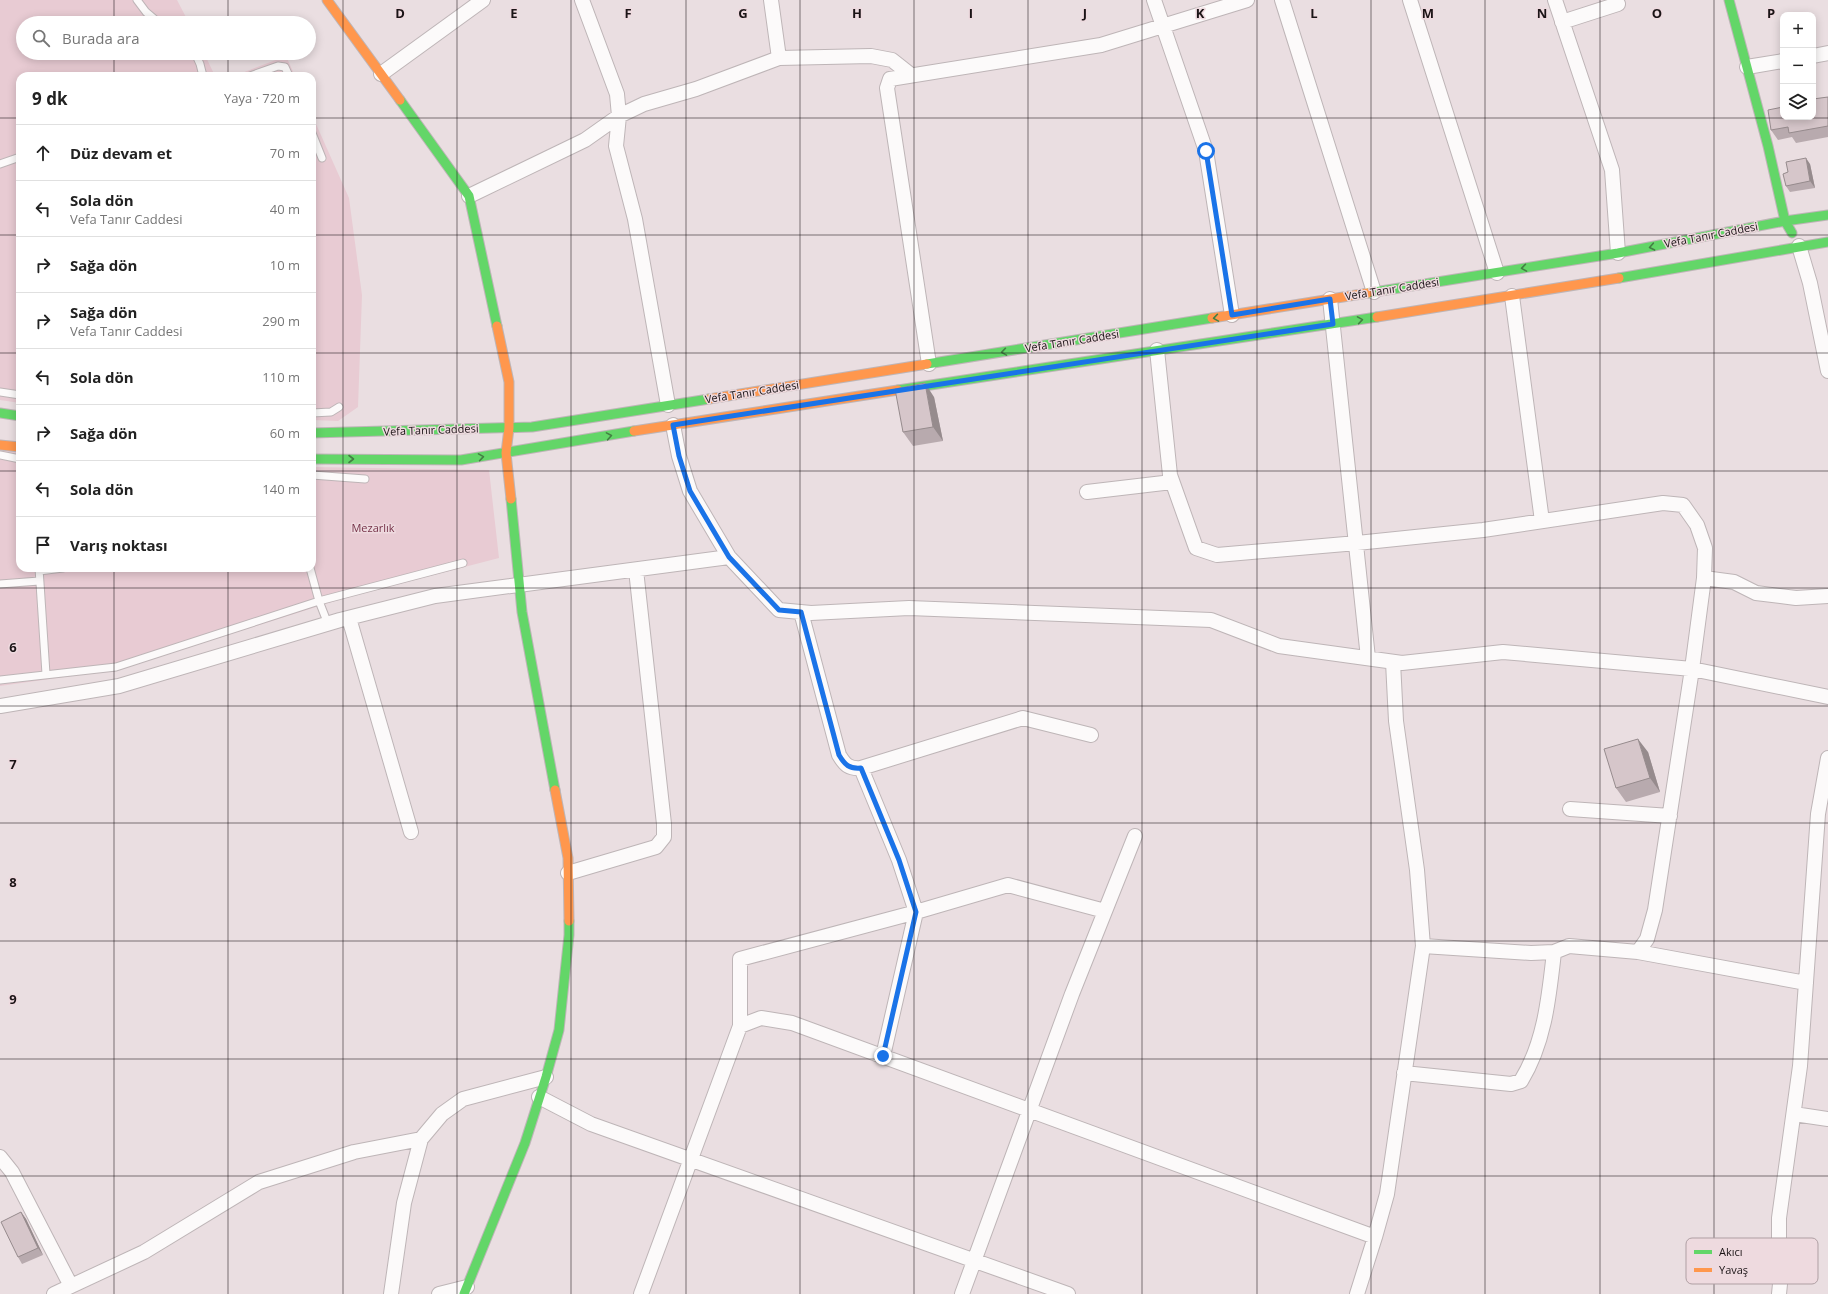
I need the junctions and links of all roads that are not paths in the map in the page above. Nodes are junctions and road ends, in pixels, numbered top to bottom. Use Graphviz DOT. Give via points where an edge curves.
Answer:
graph roads {
  1 [pos="137,0"];
  2 [pos="327,0"];
  3 [pos="483,0"];
  4 [pos="582,0"];
  5 [pos="771,0"];
  6 [pos="1154,0"];
  7 [pos="1247,0"];
  8 [pos="1282,0"];
  9 [pos="1410,0"];
  10 [pos="1554,0"];
  11 [pos="1729,0"];
  12 [pos="1618,4"];
  13 [pos="151,16"];
  14 [pos="1562,22"];
  15 [pos="1164,26"];
  16 [pos="1828,53"];
  17 [pos="1816,55"];
  18 [pos="780,58"];
  19 [pos="197,60"];
  20 [pos="1780,62"];
  21 [pos="1747,67"];
  22 [pos="202,72"];
  23 [pos="261,72"];
  24 [pos="287,72"];
  25 [pos="381,74"];
  26 [pos="911,75"];
  27 [pos="619,116"];
  28 [pos="316,143"];
  29 [pos="16,158"];
  30 [pos="322,158"];
  31 [pos="0,164"];
  32 [pos="469,196"];
  33 [pos="1828,215"];
  34 [pos="1785,221"];
  35 [pos="1828,242"];
  36 [pos="1799,246"];
  37 [pos="1618,253"];
  38 [pos="1497,273"];
  39 [pos="1374,292"];
  40 [pos="1512,296"];
  41 [pos="1330,299"];
  42 [pos="1232,315"];
  43 [pos="1333,324"];
  44 [pos="1157,350"];
  45 [pos="929,364"];
  46 [pos="1828,370"];
  47 [pos="0,392"];
  48 [pos="16,394"];
  49 [pos="668,405"];
  50 [pos="339,407"];
  51 [pos="0,413"];
  52 [pos="316,413"];
  53 [pos="16,415"];
  54 [pos="673,425"];
  55 [pos="509,428"];
  56 [pos="316,433"];
  57 [pos="0,445"];
  58 [pos="16,447"];
  59 [pos="506,453"];
  60 [pos="0,455"];
  61 [pos="16,458"];
  62 [pos="316,459"];
  63 [pos="316,475"];
  64 [pos="366,479"];
  65 [pos="1172,482"];
  66 [pos="1087,492"];
  67 [pos="1542,521"];
  68 [pos="1357,543"];
  69 [pos="729,557"];
  70 [pos="463,563"];
  71 [pos="636,570"];
  72 [pos="39,572"];
  73 [pos="311,572"];
  74 [pos="1704,578"];
  75 [pos="39,582"];
  76 [pos="0,584"];
  77 [pos="520,586"];
  78 [pos="1828,596"];
  79 [pos="319,601"];
  80 [pos="801,612"];
  81 [pos="349,618"];
  82 [pos="328,624"];
  83 [pos="1368,658"];
  84 [pos="1393,662"];
  85 [pos="1692,668"];
  86 [pos="46,674"];
  87 [pos="0,680"];
  88 [pos="1828,697"];
  89 [pos="0,706"];
  90 [pos="1091,735"];
  91 [pos="1828,758"];
  92 [pos="861,768"];
  93 [pos="1570,810"];
  94 [pos="1670,816"];
  95 [pos="411,832"];
  96 [pos="1135,836"];
  97 [pos="568,873"];
  98 [pos="1105,911"];
  99 [pos="916,912"];
  100 [pos="1423,946"];
  101 [pos="1554,952"];
  102 [pos="1638,952"];
  103 [pos="1806,983"];
  104 [pos="740,1026"];
  105 [pos="883,1056"];
  106 [pos="1404,1073"];
  107 [pos="546,1077"];
  108 [pos="538,1097"];
  109 [pos="1030,1109"];
  110 [pos="1794,1114"];
  111 [pos="1828,1119"];
  112 [pos="421,1139"];
  113 [pos="0,1157"];
  114 [pos="691,1160"];
  115 [pos="1375,1237"];
  116 [pos="1779,1238"];
  117 [pos="974,1260"];
  118 [pos="1780,1284"];
  119 [pos="70,1286"];
  120 [pos="466,1290"];
  121 [pos="54,1294"];
  122 [pos="391,1294"];
  123 [pos="438,1294"];
  124 [pos="641,1294"];
  125 [pos="962,1294"];
  126 [pos="1068,1294"];
  127 [pos="1357,1294"];
  128 [pos="1779,1294"];
  1 -- 13 [label="lane"];
  2 -- 25 [label="main road"];
  3 -- 25 [label="street"];
  4 -- 27 [label="street" via="617,94"];
  5 -- 18 [label="street"];
  6 -- 15 [label="street"];
  7 -- 15 [label="street"];
  8 -- 39 [label="street"];
  9 -- 38 [label="street"];
  10 -- 14 [label="street"];
  11 -- 21 [label="main road"];
  12 -- 14 [label="street"];
  14 -- 37 [label="street" via="1612,170"];
  15 -- 26 [label="street" via="1101,45"];
  15 -- 42 [label="street" via="1206,151"];
  16 -- 17 [label="street"];
  18 -- 26 [label="street" via="871,56 892,60"];
  18 -- 27 [label="street" via="696,89 644,104"];
  19 -- 22 [label="lane"];
  20 -- 21 [label="street"];
  21 -- 34 [label="main road"];
  23 -- 24 [label="lane" via="278,66 285,67"];
  25 -- 32 [label="main road"];
  26 -- 45 [label="street" via="890,79 887,88"];
  27 -- 32 [label="street" via="585,140"];
  27 -- 49 [label="street" via="616,146 635,219"];
  28 -- 30 [label="lane"];
  29 -- 31 [label="lane"];
  32 -- 55 [label="main road" via="509,382"];
  33 -- 34 [label="main road, Vefa Tanır Caddesi"];
  34 -- 36 [label="main road"];
  34 -- 37 [label="main road, Vefa Tanır Caddesi, one-way"];
  35 -- 36 [label="main road, Vefa Tanır Caddesi"];
  36 -- 40 [label="main road, Vefa Tanır Caddesi"];
  36 -- 46 [label="street" via="1810,283"];
  37 -- 38 [label="main road, Vefa Tanır Caddesi, one-way"];
  38 -- 39 [label="main road, Vefa Tanır Caddesi"];
  39 -- 41 [label="main road, Vefa Tanır Caddesi"];
  43 -- 40 [label="main road, Vefa Tanır Caddesi, one-way"];
  40 -- 67 [label="street"];
  41 -- 42 [label="main road, Vefa Tanır Caddesi"];
  41 -- 43 [label="street"];
  42 -- 45 [label="main road, Vefa Tanır Caddesi, one-way"];
  43 -- 44 [label="main road, Vefa Tanır Caddesi"];
  43 -- 68 [label="street"];
  44 -- 54 [label="main road, Vefa Tanır Caddesi"];
  44 -- 65 [label="street"];
  45 -- 49 [label="main road, Vefa Tanır Caddesi"];
  47 -- 48 [label="lane"];
  49 -- 55 [label="main road, Vefa Tanır Caddesi" via="532,427"];
  50 -- 52 [label="lane" via="331,412"];
  51 -- 53 [label="main road"];
  59 -- 54 [label="main road, Vefa Tanır Caddesi, one-way"];
  54 -- 69 [label="street" via="690,491"];
  55 -- 56 [label="main road, Vefa Tanır Caddesi"];
  55 -- 59 [label="main road"];
  57 -- 58 [label="main road"];
  62 -- 59 [label="main road, Vefa Tanır Caddesi, one-way" via="461,460"];
  59 -- 77 [label="main road"];
  60 -- 61 [label="lane"];
  63 -- 64 [label="lane"];
  65 -- 66 [label="street"];
  65 -- 68 [label="street" via="1196,548 1206,552 1217,554"];
  67 -- 68 [label="street"];
  67 -- 74 [label="street" via="1663,504 1683,505 1697,525 1705,548"];
  68 -- 83 [label="street"];
  69 -- 71 [label="street"];
  69 -- 80 [label="street" via="779,610"];
  70 -- 79 [label="lane"];
  71 -- 77 [label="street"];
  71 -- 97 [label="street" via="664,837 656,847"];
  72 -- 75 [label="lane"];
  73 -- 79 [label="lane"];
  74 -- 78 [label="street" via="1734,582 1756,593 1796,598"];
  74 -- 85 [label="street"];
  75 -- 76 [label="lane"];
  75 -- 86 [label="lane"];
  77 -- 81 [label="street" via="435,596"];
  77 -- 97 [label="main road" via="522,612 568,858"];
  79 -- 82 [label="lane"];
  79 -- 86 [label="lane" via="116,667"];
  80 -- 83 [label="street" via="909,608 1211,620 1280,646"];
  80 -- 92 [label="street" via="839,755 845,764 852,768"];
  81 -- 82 [label="street"];
  81 -- 95 [label="street"];
  82 -- 89 [label="street" via="119,686"];
  83 -- 84 [label="street"];
  84 -- 85 [label="street" via="1402,664 1503,652"];
  84 -- 100 [label="street" via="1396,721 1417,870"];
  85 -- 88 [label="street"];
  85 -- 94 [label="street"];
  86 -- 87 [label="lane"];
  90 -- 92 [label="street" via="1023,718"];
  91 -- 103 [label="street" via="1818,814"];
  92 -- 99 [label="street" via="899,860"];
  93 -- 94 [label="street"];
  94 -- 102 [label="street" via="1655,910 1647,939"];
  96 -- 98 [label="street"];
  97 -- 107 [label="main road" via="569,935 559,1030"];
  98 -- 99 [label="street" via="1008,885"];
  98 -- 109 [label="street"];
  99 -- 104 [label="street" via="740,959"];
  99 -- 105 [label="street"];
  100 -- 101 [label="street" via="1531,953"];
  100 -- 106 [label="street"];
  101 -- 102 [label="street" via="1569,946"];
  101 -- 106 [label="street" via="1538,1046 1531,1065 1521,1081 1511,1084"];
  102 -- 103 [label="street"];
  103 -- 110 [label="street"];
  104 -- 105 [label="street" via="761,1018 792,1023"];
  104 -- 114 [label="street"];
  105 -- 109 [label="street"];
  106 -- 115 [label="street" via="1387,1194"];
  107 -- 108 [label="main road"];
  107 -- 112 [label="street" via="463,1099 442,1114"];
  108 -- 114 [label="street" via="591,1124"];
  108 -- 120 [label="main road" via="525,1144"];
  109 -- 115 [label="street"];
  109 -- 117 [label="street"];
  110 -- 111 [label="street"];
  110 -- 116 [label="street" via="1779,1218"];
  112 -- 119 [label="street" via="354,1152 259,1182 144,1252"];
  112 -- 122 [label="street" via="404,1203"];
  113 -- 119 [label="street" via="12,1172"];
  114 -- 117 [label="street"];
  114 -- 124 [label="street"];
  115 -- 127 [label="street"];
  117 -- 125 [label="street"];
  117 -- 126 [label="street"];
  118 -- 128 [label="street"];
  119 -- 121 [label="street"];
  120 -- 123 [label="street"];
}
